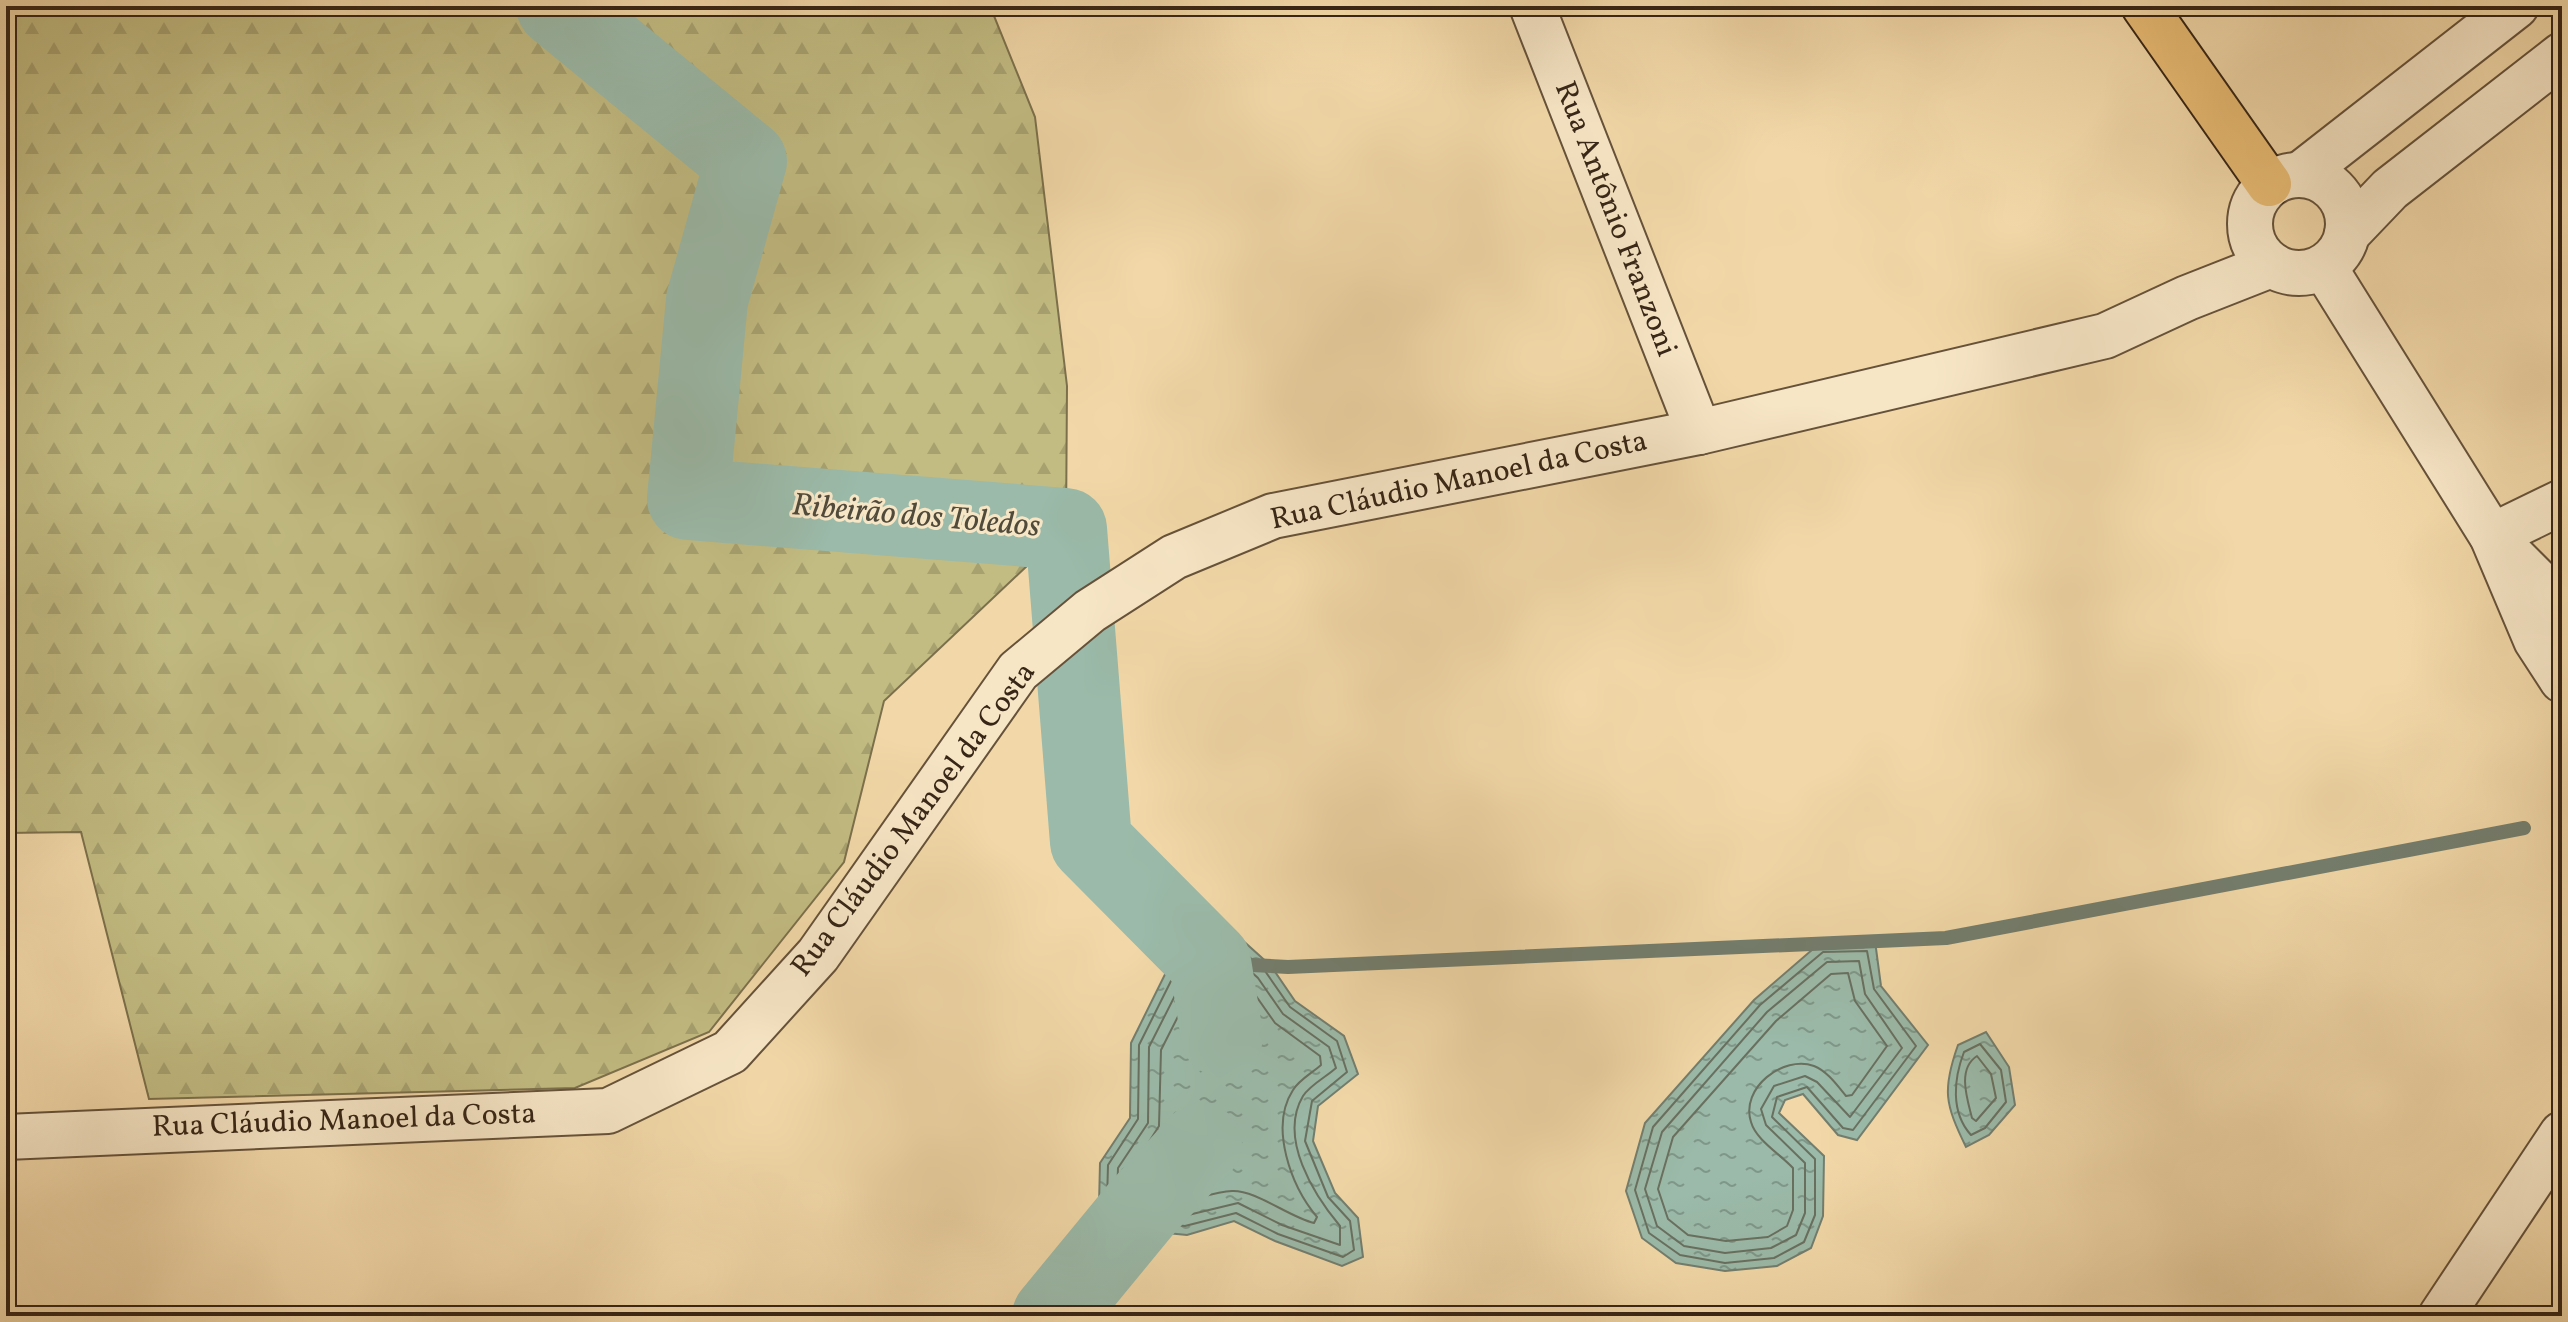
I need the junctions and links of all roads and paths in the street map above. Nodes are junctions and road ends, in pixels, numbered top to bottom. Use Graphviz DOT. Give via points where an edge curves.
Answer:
graph roads {
  1 [pos="1532,6"];
  2 [pos="2144,6"];
  3 [pos="2516,6"];
  4 [pos="2562,55"];
  5 [pos="2285,179"];
  6 [pos="2336,250"];
  7 [pos="2271,265"];
  8 [pos="1699,432"];
  9 [pos="2562,502"];
  10 [pos="2492,536"];
  11 [pos="2562,606"];
  12 [pos="2562,680"];
  13 [pos="2562,1134"];
  14 [pos="6,1137"];
  15 [pos="2441,1316"];
  1 -- 8 [label="street, Rua Antônio Franzoni"];
  2 -- 5 [label="main road"];
  3 -- 5 [label="street"];
  4 -- 6 [label="street" via="2390,189"];
  5 -- 6 [label="street" via="2319,178 2342,199 2348,214"];
  5 -- 7 [label="street" via="2251,210 2251,241"];
  6 -- 7 [label="street" via="2297,274"];
  6 -- 10 [label="street"];
  7 -- 8 [label="street, Rua Cláudio Manoel da Costa" via="2105,336"];
  8 -- 14 [label="street, Rua Cláudio Manoel da Costa" via="1273,516 1174,557 1090,611 1018,671 818,955 730,1052 608,1111"];
  9 -- 10 [label="street"];
  10 -- 11 [label="street"];
  10 -- 12 [label="street" via="2536,640"];
  13 -- 15 [label="street"];
}
